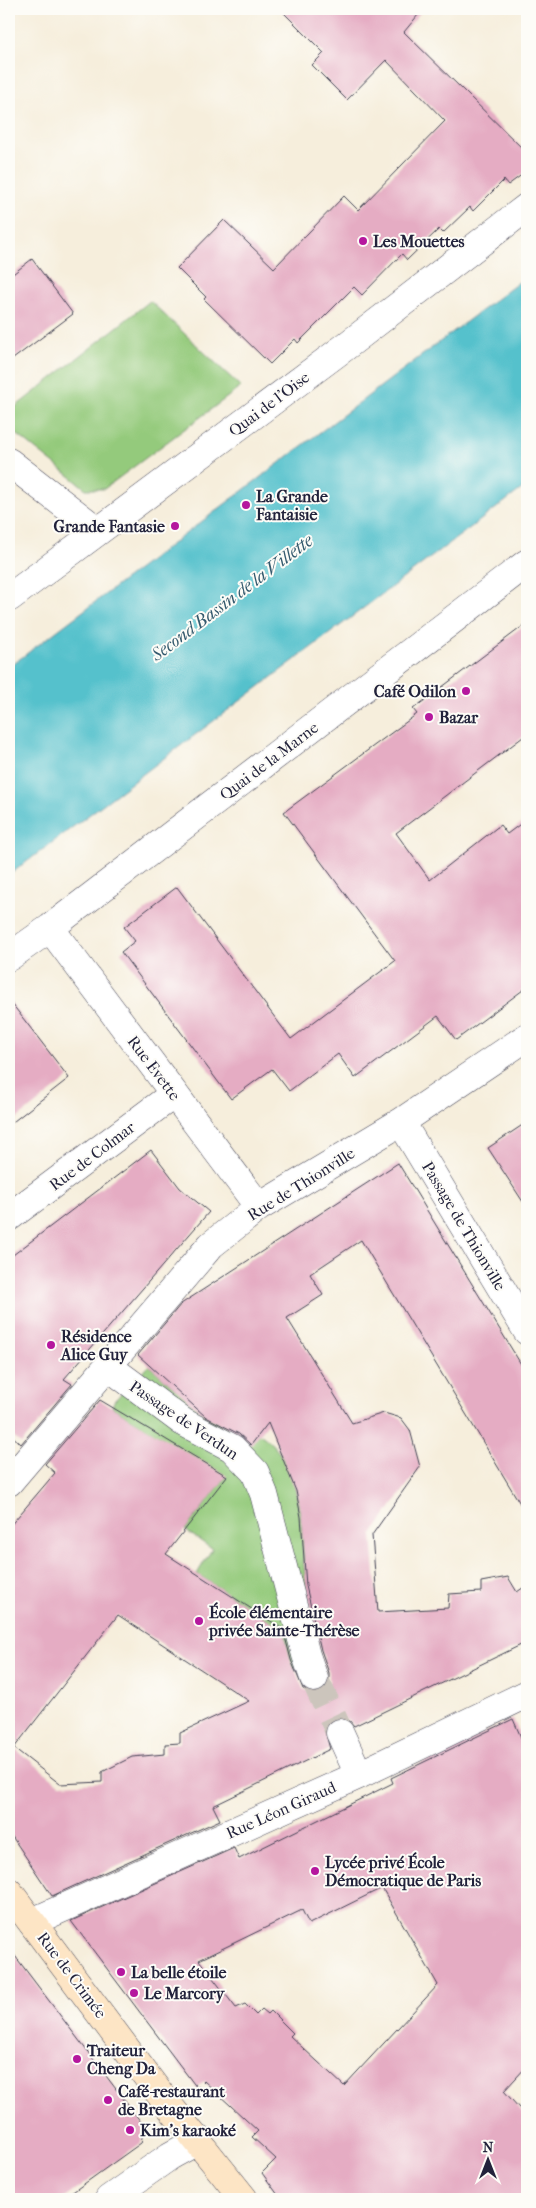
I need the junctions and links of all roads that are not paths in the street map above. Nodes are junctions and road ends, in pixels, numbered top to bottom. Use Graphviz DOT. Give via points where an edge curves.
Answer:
graph roads {
  1 [pos="527,207"];
  2 [pos="9,462"];
  3 [pos="98,531"];
  4 [pos="527,563"];
  5 [pos="9,598"];
  6 [pos="50,928"];
  7 [pos="9,957"];
  8 [pos="527,1037"];
  9 [pos="174,1094"];
  10 [pos="401,1122"];
  11 [pos="259,1207"];
  12 [pos="9,1217"];
  13 [pos="527,1331"];
  14 [pos="109,1367"];
  15 [pos="9,1482"];
  16 [pos="314,1678"];
  17 [pos="527,1694"];
  18 [pos="340,1733"];
  19 [pos="359,1775"];
  20 [pos="9,1892"];
  21 [pos="32,1922"];
  22 [pos="198,2140"];
  23 [pos="109,2199"];
  24 [pos="244,2199"];
  1 -- 3 [label="street, Quai de l'Oise"];
  2 -- 3 [label="street"];
  3 -- 5 [label="street, Quai de l'Oise"];
  4 -- 6 [label="street, Quai de la Marne"];
  6 -- 7 [label="street, Quai de la Marne"];
  6 -- 9 [label="street, Rue Evette"];
  8 -- 10 [label="street, Rue de Thionville"];
  9 -- 11 [label="street, Rue Evette"];
  9 -- 12 [label="street, Rue de Colmar"];
  10 -- 11 [label="street, Rue de Thionville"];
  10 -- 13 [label="street, Passage de Thionville"];
  11 -- 14 [label="street, Rue de Thionville" via="211,1246"];
  14 -- 15 [label="street, Rue de Thionville"];
  14 -- 16 [label="street, Passage de Verdun" via="182,1422 232,1448 255,1472 264,1494"];
  17 -- 19 [label="street, Rue Léon Giraud"];
  18 -- 19 [label="street"];
  19 -- 21 [label="street, Rue Léon Giraud"];
  20 -- 21 [label="street, Rue de Crimée"];
  21 -- 22 [label="street, Rue de Crimée"];
  22 -- 23 [label="street"];
  22 -- 24 [label="street, Rue de Crimée"];
}
